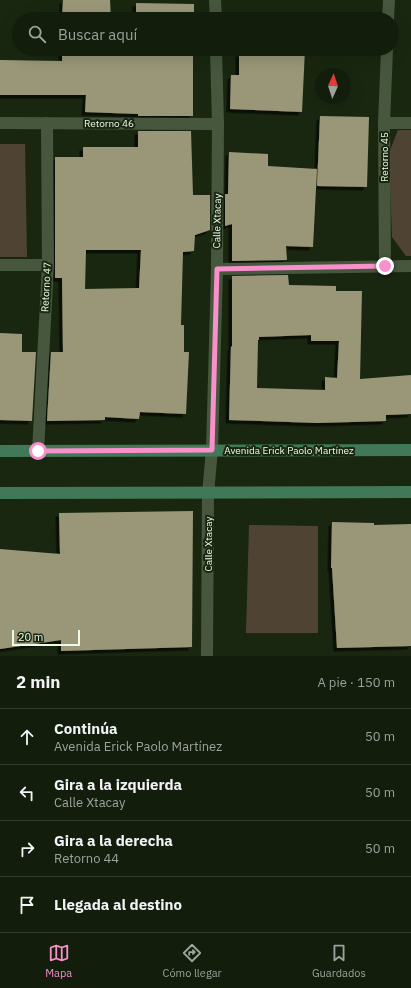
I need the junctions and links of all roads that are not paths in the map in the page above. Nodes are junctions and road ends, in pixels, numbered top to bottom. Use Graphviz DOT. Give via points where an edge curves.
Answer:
graph roads {
  1 [pos="215,0"];
  2 [pos="389,0"];
  3 [pos="216,12"];
  4 [pos="388,12"];
  5 [pos="216,56"];
  6 [pos="387,56"];
  7 [pos="0,123"];
  8 [pos="47,123"];
  9 [pos="384,123"];
  10 [pos="411,123"];
  11 [pos="218,124"];
  12 [pos="48,264"];
  13 [pos="0,265"];
  14 [pos="385,266"];
  15 [pos="411,266"];
  16 [pos="217,269"];
  17 [pos="212,450"];
  18 [pos="411,450"];
  19 [pos="0,451"];
  20 [pos="38,451"];
  21 [pos="411,492"];
  22 [pos="0,493"];
  23 [pos="208,493"];
  24 [pos="207,656"];
  1 -- 3 [label="street"];
  2 -- 4 [label="street"];
  5 -- 11 [label="street, Calle Xtacay"];
  6 -- 9 [label="street, Retorno 45"];
  7 -- 8 [label="street, Retorno 46"];
  8 -- 11 [label="street, Retorno 46"];
  8 -- 12 [label="street, Retorno 47"];
  9 -- 10 [label="street"];
  9 -- 14 [label="street, Retorno 45"];
  11 -- 16 [label="street, Calle Xtacay"];
  12 -- 13 [label="street"];
  12 -- 20 [label="street, Retorno 47"];
  14 -- 15 [label="street"];
  14 -- 16 [label="street"];
  16 -- 17 [label="street, Calle Xtacay"];
  17 -- 18 [label="main road, Avenida Erick Paolo Martínez"];
  17 -- 20 [label="main road, Avenida Erick Paolo Martínez"];
  17 -- 23 [label="street, Calle Xtacay"];
  19 -- 20 [label="main road, Avenida Erick Paolo Martínez"];
  21 -- 23 [label="main road"];
  22 -- 23 [label="main road"];
  23 -- 24 [label="street, Calle Xtacay"];
}
